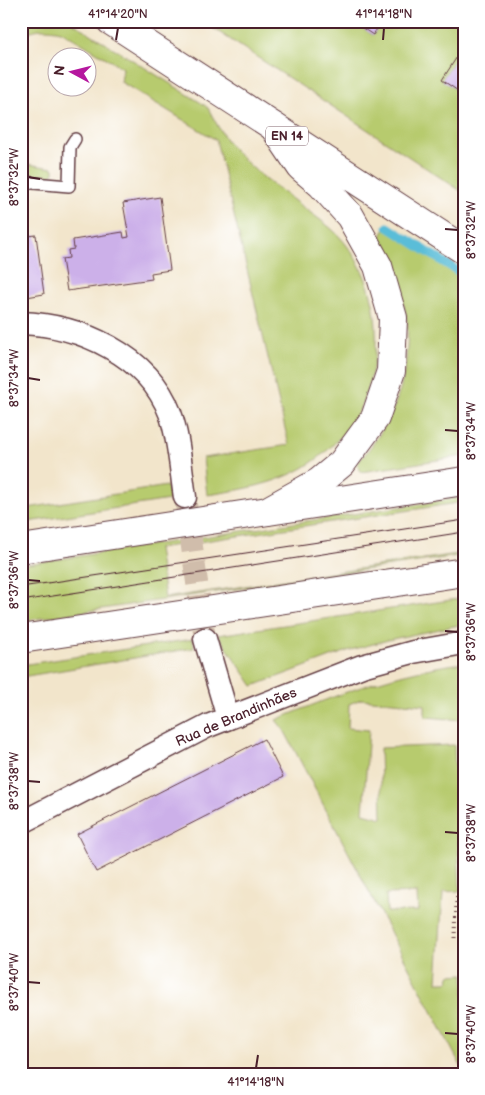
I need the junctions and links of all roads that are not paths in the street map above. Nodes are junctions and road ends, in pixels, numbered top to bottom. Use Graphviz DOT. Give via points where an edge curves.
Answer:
graph roads {
  1 [pos="111,21"];
  2 [pos="142,21"];
  3 [pos="274,127"];
  4 [pos="75,139"];
  5 [pos="21,182"];
  6 [pos="464,230"];
  7 [pos="464,250"];
  8 [pos="21,323"];
  9 [pos="464,481"];
  10 [pos="185,496"];
  11 [pos="267,511"];
  12 [pos="21,549"];
  13 [pos="464,572"];
  14 [pos="21,639"];
  15 [pos="205,639"];
  16 [pos="464,643"];
  17 [pos="228,718"];
  18 [pos="21,823"];
  1 -- 3 [label="main road, EN 14"];
  2 -- 6 [label="main road, EN 14"];
  3 -- 7 [label="main road, EN 14"];
  3 -- 11 [label="main road" via="301,167 322,184 350,216 378,266 393,318 391,371 375,418 342,463 319,482"];
  4 -- 5 [label="lane" via="70,147 69,186"];
  8 -- 10 [label="street" via="54,326 95,340 146,374 170,413"];
  9 -- 11 [label="main road"];
  11 -- 12 [label="main road"];
  13 -- 14 [label="main road"];
  15 -- 17 [label="street"];
  16 -- 17 [label="street, Rua de Brandinhães" via="412,652 362,666"];
  17 -- 18 [label="street, Rua de Brandinhães"];
}
